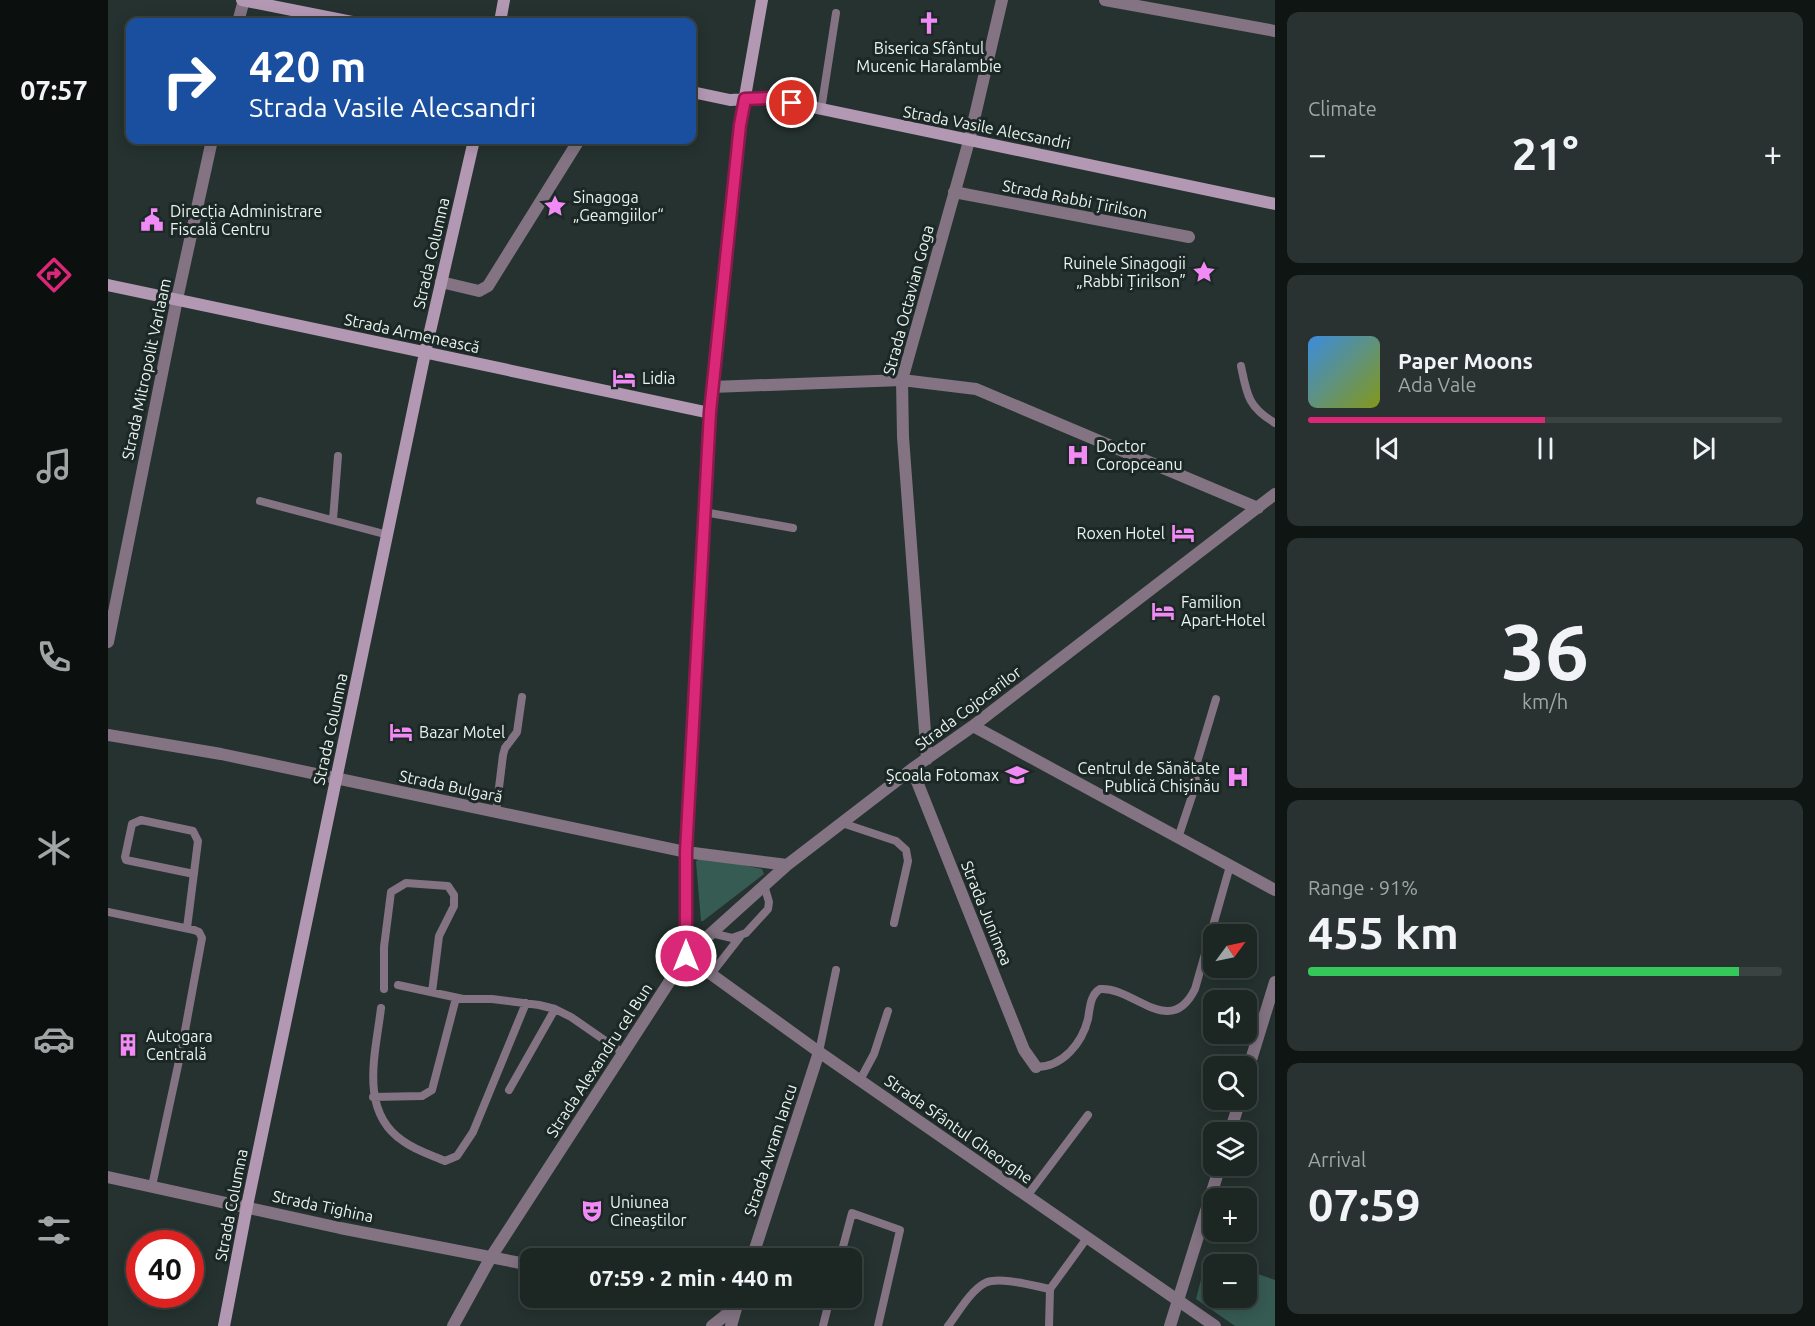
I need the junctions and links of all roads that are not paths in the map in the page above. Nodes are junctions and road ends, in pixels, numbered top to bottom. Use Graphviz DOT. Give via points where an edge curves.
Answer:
graph roads {
  1 [pos="243,0"];
  2 [pos="504,0"];
  3 [pos="762,0"];
  4 [pos="1002,0"];
  5 [pos="1105,0"];
  6 [pos="836,13"];
  7 [pos="239,18"];
  8 [pos="332,18"];
  9 [pos="501,18"];
  10 [pos="1275,31"];
  11 [pos="696,93"];
  12 [pos="745,99"];
  13 [pos="821,110"];
  14 [pos="969,141"];
  15 [pos="211,144"];
  16 [pos="473,144"];
  17 [pos="577,144"];
  18 [pos="954,192"];
  19 [pos="1275,204"];
  20 [pos="1189,237"];
  21 [pos="441,282"];
  22 [pos="108,285"];
  23 [pos="177,298"];
  24 [pos="425,352"];
  25 [pos="1241,366"];
  26 [pos="902,380"];
  27 [pos="712,387"];
  28 [pos="710,412"];
  29 [pos="1275,423"];
  30 [pos="338,456"];
  31 [pos="1275,494"];
  32 [pos="260,501"];
  33 [pos="1257,508"];
  34 [pos="704,512"];
  35 [pos="333,520"];
  36 [pos="793,528"];
  37 [pos="388,534"];
  38 [pos="108,642"];
  39 [pos="522,698"];
  40 [pos="1216,699"];
  41 [pos="973,726"];
  42 [pos="108,735"];
  43 [pos="927,759"];
  44 [pos="912,769"];
  45 [pos="336,778"];
  46 [pos="496,812"];
  47 [pos="842,823"];
  48 [pos="1178,838"];
  49 [pos="686,852"];
  50 [pos="788,865"];
  51 [pos="1230,866"];
  52 [pos="194,874"];
  53 [pos="764,885"];
  54 [pos="1275,890"];
  55 [pos="108,912"];
  56 [pos="894,923"];
  57 [pos="187,928"];
  58 [pos="711,933"];
  59 [pos="740,937"];
  60 [pos="686,956"];
  61 [pos="836,970"];
  62 [pos="711,974"];
  63 [pos="1275,982"];
  64 [pos="398,985"];
  65 [pos="384,989"];
  66 [pos="432,992"];
  67 [pos="456,998"];
  68 [pos="526,1003"];
  69 [pos="381,1008"];
  70 [pos="555,1010"];
  71 [pos="888,1011"];
  72 [pos="819,1052"];
  73 [pos="623,1053"];
  74 [pos="1252,1056"];
  75 [pos="1036,1067"];
  76 [pos="860,1080"];
  77 [pos="509,1090"];
  78 [pos="373,1097"];
  79 [pos="1088,1115"];
  80 [pos="1217,1176"];
  81 [pos="108,1177"];
  82 [pos="152,1186"];
  83 [pos="1027,1196"];
  84 [pos="247,1206"];
  85 [pos="1087,1238"];
  86 [pos="755,1248"];
  87 [pos="843,1248"];
  88 [pos="491,1257"];
  89 [pos="520,1263"];
  90 [pos="1050,1289"];
  91 [pos="1179,1302"];
  92 [pos="731,1308"];
  93 [pos="736,1308"];
  94 [pos="828,1308"];
  95 [pos="224,1326"];
  96 [pos="453,1326"];
  97 [pos="712,1326"];
  98 [pos="731,1326"];
  99 [pos="823,1326"];
  100 [pos="878,1326"];
  101 [pos="948,1326"];
  102 [pos="1049,1326"];
  103 [pos="1170,1326"];
  104 [pos="1215,1326"];
  1 -- 7 [label="street"];
  1 -- 8 [label="main road"];
  2 -- 9 [label="main road"];
  3 -- 12 [label="main road"];
  4 -- 14 [label="street, Strada Octavian Goga"];
  5 -- 10 [label="street"];
  6 -- 13 [label="lane"];
  11 -- 12 [label="main road, Strada Vasile Alecsandri"];
  12 -- 13 [label="main road, Strada Vasile Alecsandri" via="769,98"];
  12 -- 27 [label="main road"];
  13 -- 14 [label="main road, Strada Vasile Alecsandri"];
  14 -- 18 [label="street, Strada Octavian Goga"];
  14 -- 19 [label="main road, Strada Vasile Alecsandri"];
  15 -- 23 [label="street, Strada Mitropolit Varlaam"];
  16 -- 21 [label="main road, Strada Columna"];
  17 -- 21 [label="street" via="488,286 479,291"];
  18 -- 20 [label="street, Strada Rabbi Țirilson"];
  18 -- 26 [label="street, Strada Octavian Goga"];
  21 -- 24 [label="main road, Strada Columna"];
  22 -- 23 [label="main road, Strada Armenească"];
  23 -- 24 [label="main road, Strada Armenească"];
  23 -- 38 [label="street, Strada Mitropolit Varlaam"];
  24 -- 28 [label="main road, Strada Armenească"];
  24 -- 37 [label="main road, Strada Columna"];
  25 -- 29 [label="lane" via="1249,402"];
  26 -- 27 [label="street"];
  26 -- 33 [label="street" via="976,389"];
  26 -- 43 [label="street, Strada Octavian Goga"];
  27 -- 28 [label="main road"];
  28 -- 34 [label="street"];
  30 -- 35 [label="lane"];
  31 -- 33 [label="street, Strada Cojocarilor"];
  32 -- 35 [label="lane"];
  33 -- 41 [label="street, Strada Cojocarilor"];
  34 -- 36 [label="lane"];
  34 -- 49 [label="street"];
  35 -- 37 [label="lane"];
  37 -- 45 [label="main road, Strada Columna"];
  39 -- 46 [label="lane" via="520,724 503,755"];
  40 -- 48 [label="lane" via="1195,769 1196,784"];
  41 -- 43 [label="street, Strada Cojocarilor"];
  41 -- 48 [label="street"];
  42 -- 45 [label="street, Strada Bulgară"];
  43 -- 44 [label="street, Strada Cojocarilor"];
  44 -- 47 [label="street, Strada Cojocarilor"];
  44 -- 75 [label="street, Strada Junimea" via="1024,1050"];
  45 -- 46 [label="street, Strada Bulgară"];
  45 -- 84 [label="main road, Strada Columna"];
  46 -- 49 [label="street, Strada Bulgară"];
  47 -- 50 [label="street, Strada Cojocarilor"];
  47 -- 56 [label="lane" via="896,840 906,850 908,861"];
  48 -- 51 [label="street"];
  49 -- 50 [label="street, Strada Bulgară"];
  49 -- 60 [label="street"];
  50 -- 53 [label="street, Strada Cojocarilor"];
  51 -- 54 [label="street"];
  51 -- 75 [label="lane" via="1188,1002 1175,1010 1162,1010 1100,989 1093,995 1087,1022 1074,1048 1058,1062"];
  52 -- 52 [label="lane" via="198,841 193,831 141,820 132,824 126,860"];
  52 -- 57 [label="lane"];
  53 -- 58 [label="street, Strada Cojocarilor"];
  53 -- 59 [label="lane" via="768,909"];
  55 -- 57 [label="lane"];
  57 -- 82 [label="lane" via="199,932 202,944"];
  58 -- 59 [label="lane" via="724,938"];
  58 -- 60 [label="street, Strada Cojocarilor"];
  59 -- 62 [label="lane"];
  60 -- 62 [label="street, Strada Sfântul Gheorghe"];
  60 -- 73 [label="street, Strada Alexandru cel Bun"];
  61 -- 72 [label="lane"];
  62 -- 72 [label="street, Strada Sfântul Gheorghe"];
  63 -- 74 [label="street"];
  64 -- 66 [label="lane"];
  65 -- 66 [label="lane" via="384,947 391,892 406,883 448,886 454,895 454,906 439,936"];
  66 -- 67 [label="lane"];
  67 -- 68 [label="lane"];
  67 -- 78 [label="lane" via="432,1090 422,1096"];
  68 -- 70 [label="lane"];
  68 -- 78 [label="lane" via="473,1132 457,1156 445,1161 403,1142 390,1131"];
  69 -- 78 [label="lane"];
  70 -- 73 [label="lane"];
  70 -- 77 [label="lane"];
  71 -- 76 [label="lane" via="874,1054"];
  72 -- 76 [label="street, Strada Sfântul Gheorghe"];
  72 -- 86 [label="street, Strada Avram Iancu"];
  73 -- 88 [label="street, Strada Alexandru cel Bun"];
  76 -- 83 [label="street, Strada Sfântul Gheorghe"];
  79 -- 83 [label="lane"];
  80 -- 91 [label="street"];
  81 -- 82 [label="street, Strada Tighina"];
  82 -- 84 [label="street, Strada Tighina"];
  83 -- 85 [label="street, Strada Sfântul Gheorghe"];
  84 -- 88 [label="street, Strada Tighina"];
  84 -- 95 [label="main road, Strada Columna"];
  85 -- 90 [label="lane"];
  85 -- 91 [label="street, Strada Sfântul Gheorghe"];
  87 -- 100 [label="lane" via="852,1213 900,1230"];
  88 -- 89 [label="street, Strada Tighina"];
  88 -- 96 [label="street, Strada Alexandru cel Bun"];
  90 -- 101 [label="lane" via="987,1282"];
  90 -- 102 [label="lane"];
  91 -- 103 [label="street"];
  91 -- 104 [label="street, Strada Sfântul Gheorghe"];
  92 -- 97 [label="street"];
  93 -- 98 [label="street"];
  94 -- 99 [label="lane"];
}
